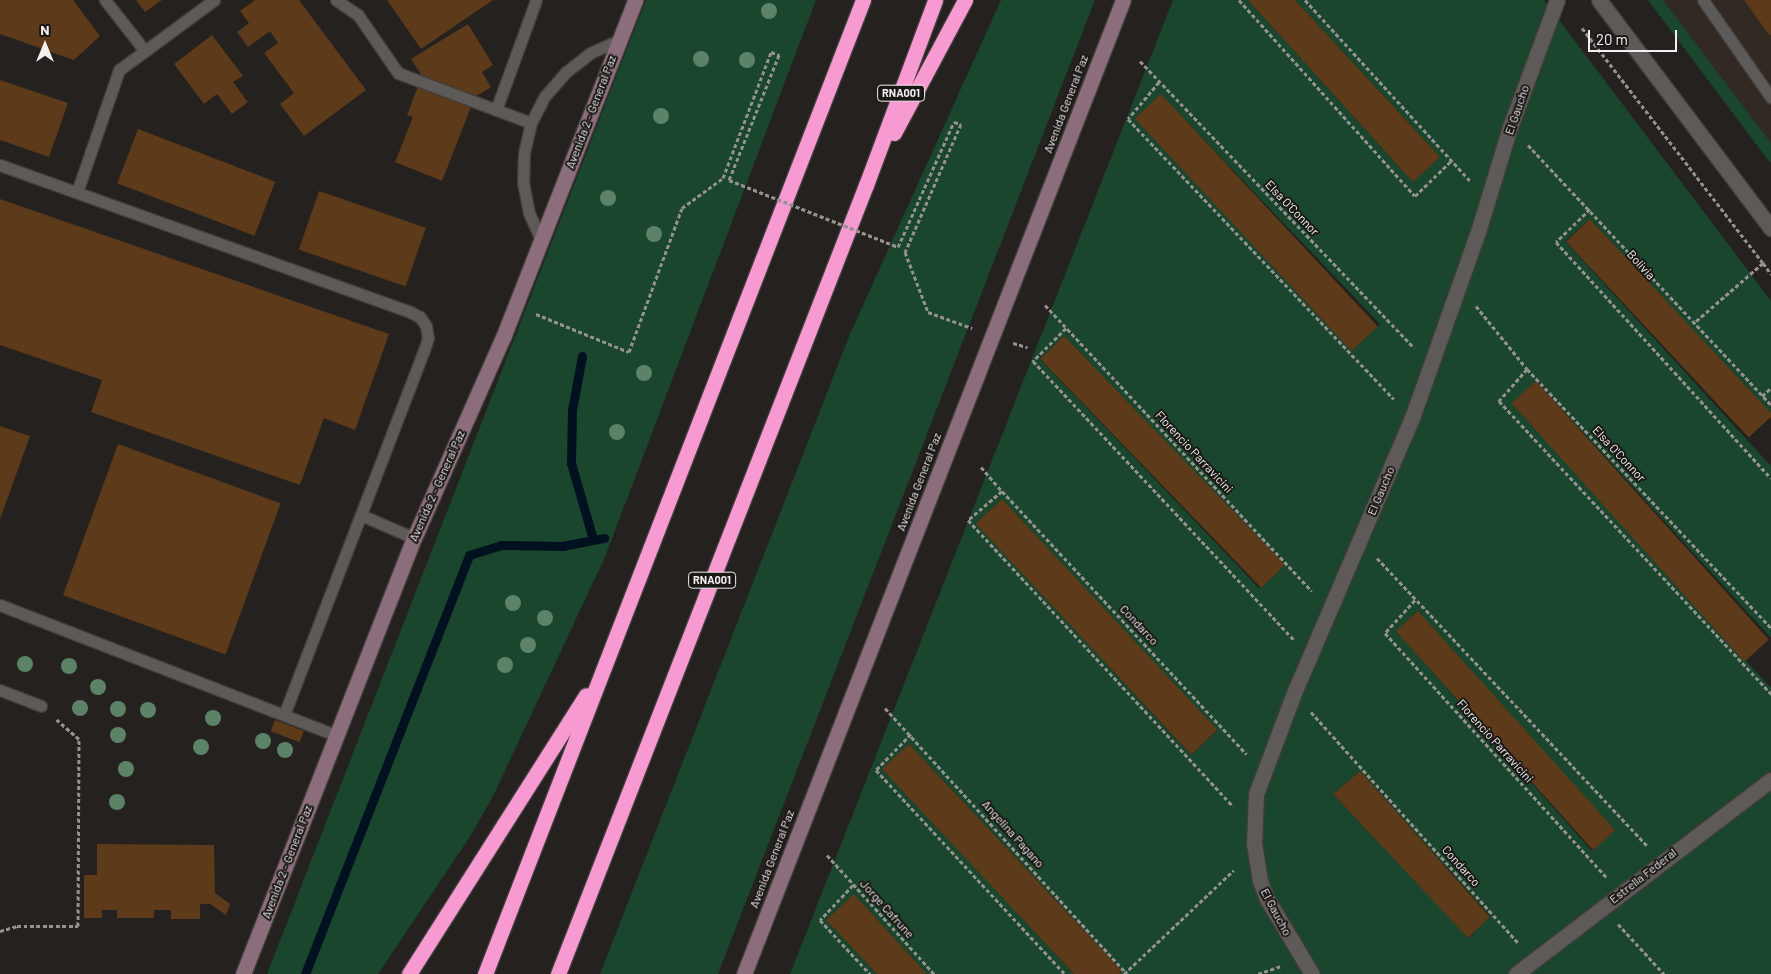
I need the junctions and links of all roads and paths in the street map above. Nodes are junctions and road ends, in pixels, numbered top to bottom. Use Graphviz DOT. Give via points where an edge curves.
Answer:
graph roads {
  1 [pos="105,0"];
  2 [pos="214,0"];
  3 [pos="336,0"];
  4 [pos="536,0"];
  5 [pos="635,0"];
  6 [pos="863,0"];
  7 [pos="935,0"];
  8 [pos="965,0"];
  9 [pos="1123,0"];
  10 [pos="1239,0"];
  11 [pos="1305,0"];
  12 [pos="1557,0"];
  13 [pos="1599,0"];
  14 [pos="1703,0"];
  15 [pos="1582,28"];
  16 [pos="619,40"];
  17 [pos="144,50"];
  18 [pos="1140,61"];
  19 [pos="1159,82"];
  20 [pos="1771,98"];
  21 [pos="496,110"];
  22 [pos="531,123"];
  23 [pos="1510,127"];
  24 [pos="1452,160"];
  25 [pos="0,164"];
  26 [pos="866,185"];
  27 [pos="77,192"];
  28 [pos="1488,201"];
  29 [pos="1590,209"];
  30 [pos="1771,228"];
  31 [pos="542,240"];
  32 [pos="1763,263"];
  33 [pos="1771,274"];
  34 [pos="1459,287"];
  35 [pos="1045,305"];
  36 [pos="516,306"];
  37 [pos="1694,323"];
  38 [pos="1066,328"];
  39 [pos="992,335"];
  40 [pos="1027,347"];
  41 [pos="1431,366"];
  42 [pos="1527,369"];
  43 [pos="1771,388"];
  44 [pos="1762,396"];
  45 [pos="1771,405"];
  46 [pos="1412,418"];
  47 [pos="981,466"];
  48 [pos="1771,478"];
  49 [pos="1002,491"];
  50 [pos="361,515"];
  51 [pos="414,538"];
  52 [pos="1360,539"];
  53 [pos="1415,600"];
  54 [pos="0,605"];
  55 [pos="1331,612"];
  56 [pos="1771,628"];
  57 [pos="1311,658"];
  58 [pos="606,664"];
  59 [pos="0,690"];
  60 [pos="1294,693"];
  61 [pos="1771,694"];
  62 [pos="41,706"];
  63 [pos="885,708"];
  64 [pos="285,713"];
  65 [pos="911,734"];
  66 [pos="337,736"];
  67 [pos="1262,772"];
  68 [pos="1771,780"];
  69 [pos="1254,828"];
  70 [pos="827,854"];
  71 [pos="1257,860"];
  72 [pos="1661,861"];
  73 [pos="853,885"];
  74 [pos="1621,894"];
  75 [pos="1602,907"];
  76 [pos="0,932"];
  77 [pos="1534,961"];
  78 [pos="1125,973"];
  79 [pos="243,974"];
  80 [pos="409,974"];
  81 [pos="485,974"];
  82 [pos="558,974"];
  83 [pos="744,974"];
  84 [pos="870,974"];
  85 [pos="934,974"];
  86 [pos="1066,974"];
  87 [pos="1312,974"];
  88 [pos="1516,974"];
  89 [pos="1664,974"];
  1 -- 17 [label="lane"];
  2 -- 17 [label="lane"];
  3 -- 21 [label="lane" via="358,15 398,73"];
  4 -- 21 [label="lane"];
  5 -- 16 [label="street, Avenida 2 - General Paz"];
  6 -- 58 [label="highway"];
  7 -- 26 [label="highway, RNA001"];
  8 -- 26 [label="highway"];
  9 -- 39 [label="street, Avenida General Paz"];
  10 -- 24 [label="path" via="1415,196"];
  11 -- 24 [label="path"];
  12 -- 23 [label="street, El Gaucho"];
  13 -- 30 [label="street"];
  14 -- 20 [label="lane"];
  15 -- 32 [label="path"];
  16 -- 22 [label="lane" via="590,53 566,72 545,96"];
  16 -- 31 [label="street, Avenida 2 - General Paz"];
  17 -- 27 [label="lane" via="119,70"];
  18 -- 19 [label="path, Elsa O'Connor"];
  19 -- 41 [label="path, Elsa O'Connor"];
  19 -- 46 [label="path" via="1128,120"];
  21 -- 22 [label="lane"];
  22 -- 31 [label="lane" via="524,153 523,183 529,213"];
  23 -- 28 [label="street, El Gaucho"];
  23 -- 29 [label="path, Bolivia"];
  24 -- 28 [label="path"];
  25 -- 27 [label="lane"];
  26 -- 82 [label="highway, RNA001"];
  27 -- 50 [label="lane" via="420,317 428,338"];
  28 -- 34 [label="street, El Gaucho"];
  29 -- 37 [label="path, Bolivia"];
  29 -- 48 [label="path" via="1556,242"];
  31 -- 36 [label="street, Avenida 2 - General Paz"];
  32 -- 33 [label="path"];
  32 -- 37 [label="path"];
  34 -- 41 [label="street, El Gaucho"];
  34 -- 42 [label="path, Elsa O'Connor"];
  35 -- 38 [label="path, Florencio Parravicini"];
  36 -- 39 [label="path, bridge" via="629,352 682,208 722,178 771,52 779,55 730,180 898,247 954,122 961,124 905,252 928,312"];
  36 -- 51 [label="street, Avenida 2 - General Paz"];
  37 -- 44 [label="path, Bolivia"];
  38 -- 55 [label="path, Florencio Parravicini"];
  38 -- 57 [label="path" via="1033,361"];
  39 -- 40 [label="path"];
  39 -- 83 [label="street, Avenida General Paz"];
  41 -- 46 [label="street, El Gaucho"];
  42 -- 56 [label="path, Elsa O'Connor"];
  42 -- 61 [label="path" via="1499,401"];
  43 -- 44 [label="path"];
  44 -- 45 [label="path, Bolivia"];
  46 -- 52 [label="street, El Gaucho"];
  47 -- 49 [label="path, Condarco"];
  49 -- 67 [label="path, Condarco"];
  49 -- 69 [label="path" via="968,520"];
  50 -- 51 [label="lane"];
  50 -- 64 [label="lane"];
  51 -- 66 [label="street, Avenida 2 - General Paz"];
  52 -- 53 [label="path"];
  52 -- 55 [label="street, El Gaucho"];
  53 -- 72 [label="path"];
  53 -- 74 [label="path, Florencio Parravicini" via="1385,633"];
  54 -- 64 [label="lane"];
  55 -- 57 [label="street, El Gaucho"];
  57 -- 60 [label="street, El Gaucho"];
  58 -- 80 [label="highway"];
  58 -- 81 [label="highway"];
  59 -- 62 [label="lane"];
  60 -- 67 [label="street, El Gaucho"];
  60 -- 77 [label="path, Condarco"];
  62 -- 76 [label="path" via="79,739 78,926 17,926"];
  63 -- 65 [label="path, Angelina Pagano"];
  64 -- 66 [label="lane"];
  65 -- 78 [label="path, Angelina Pagano"];
  65 -- 86 [label="path" via="876,770"];
  66 -- 79 [label="street, Avenida 2 - General Paz"];
  67 -- 69 [label="street, El Gaucho" via="1256,794"];
  68 -- 72 [label="street, Estrella Federal"];
  69 -- 71 [label="street, El Gaucho"];
  70 -- 73 [label="path, Jorge Cafrune"];
  71 -- 78 [label="path" via="1236,868"];
  71 -- 87 [label="street, El Gaucho" via="1266,899"];
  72 -- 74 [label="street, Estrella Federal"];
  73 -- 84 [label="path" via="820,920"];
  73 -- 85 [label="path, Jorge Cafrune"];
  74 -- 75 [label="street, Estrella Federal"];
  75 -- 77 [label="street, Estrella Federal"];
  75 -- 89 [label="path"];
  77 -- 88 [label="street, Estrella Federal"];
}
